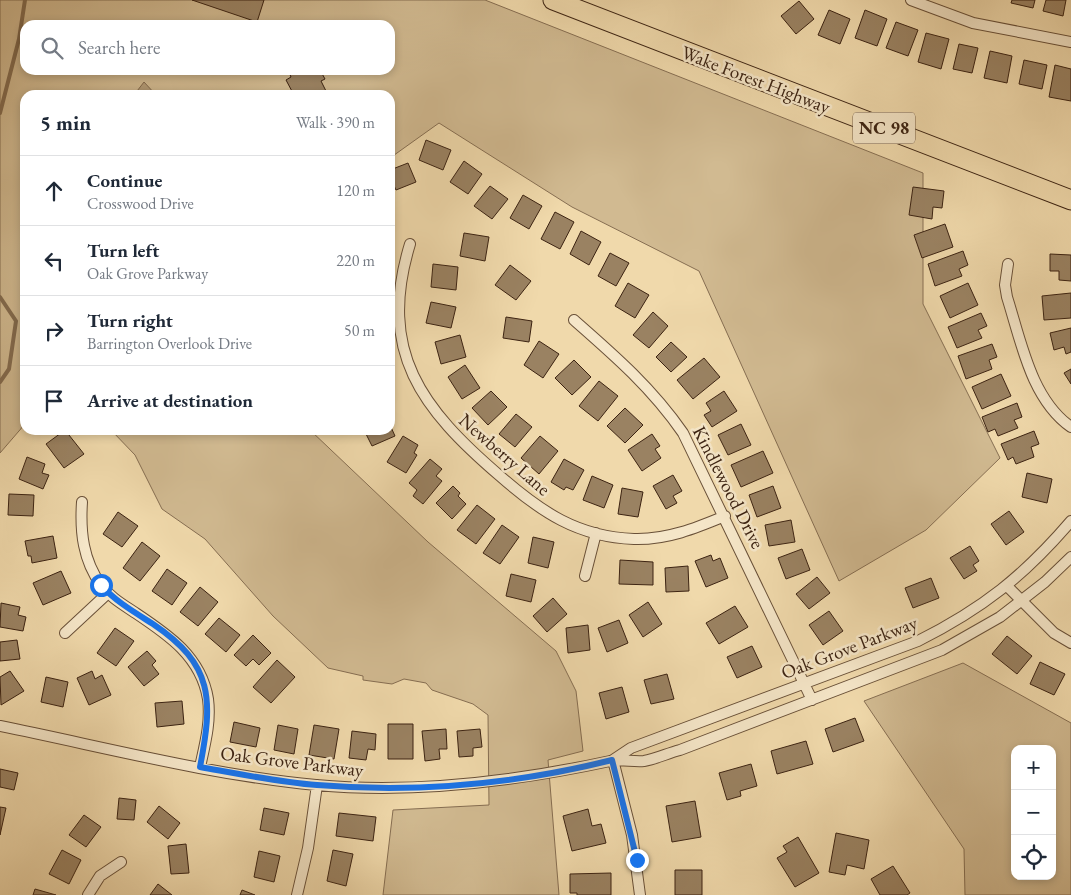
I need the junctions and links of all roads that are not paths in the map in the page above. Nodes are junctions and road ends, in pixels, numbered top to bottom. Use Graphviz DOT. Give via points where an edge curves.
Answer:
graph roads {
  1 [pos="553,0"];
  2 [pos="911,0"];
  3 [pos="1071,42"];
  4 [pos="1071,200"];
  5 [pos="410,244"];
  6 [pos="1008,264"];
  7 [pos="395,307"];
  8 [pos="395,315"];
  9 [pos="574,320"];
  10 [pos="1071,427"];
  11 [pos="82,502"];
  12 [pos="725,516"];
  13 [pos="1071,521"];
  14 [pos="596,533"];
  15 [pos="1071,557"];
  16 [pos="585,576"];
  17 [pos="1007,586"];
  18 [pos="108,593"];
  19 [pos="1022,601"];
  20 [pos="65,633"];
  21 [pos="1071,643"];
  22 [pos="806,684"];
  23 [pos="812,700"];
  24 [pos="0,726"];
  25 [pos="612,760"];
  26 [pos="200,767"];
  27 [pos="316,785"];
  28 [pos="121,862"];
  29 [pos="88,895"];
  30 [pos="297,895"];
  31 [pos="640,895"];
  1 -- 4 [label="highway, Wake Forest Highway / NC 98"];
  2 -- 3 [label="street" via="973,23"];
  5 -- 7 [label="street, Newberry Lane"];
  6 -- 10 [label="street" via="1006,297 1034,379 1049,404"];
  8 -- 14 [label="street, Newberry Lane" via="413,374 434,413 530,502 562,522"];
  9 -- 12 [label="street, Kindlewood Drive" via="632,371 661,403 692,450"];
  11 -- 18 [label="street" via="84,549"];
  12 -- 14 [label="street, Newberry Lane" via="676,535 654,538 634,539"];
  12 -- 22 [label="street, Kindlewood Drive"];
  13 -- 17 [label="street, Oak Grove Parkway"];
  14 -- 16 [label="street"];
  15 -- 19 [label="street, Oak Grove Parkway"];
  17 -- 19 [label="street"];
  17 -- 22 [label="street, Oak Grove Parkway" via="959,620 918,641"];
  18 -- 20 [label="street"];
  18 -- 26 [label="street" via="164,632 195,663 205,686 209,712"];
  19 -- 21 [label="street" via="1054,633"];
  19 -- 23 [label="street, Oak Grove Parkway" via="972,635 942,650"];
  22 -- 23 [label="street, Kindlewood Drive"];
  22 -- 25 [label="street, Oak Grove Parkway" via="631,748"];
  23 -- 25 [label="street, Oak Grove Parkway" via="643,761"];
  24 -- 26 [label="street, Oak Grove Parkway"];
  25 -- 27 [label="street, Oak Grove Parkway" via="542,775 464,785 369,788"];
  25 -- 31 [label="street" via="632,835"];
  26 -- 27 [label="street, Oak Grove Parkway"];
  27 -- 30 [label="street" via="308,848"];
  28 -- 29 [label="street" via="100,876"];
}
